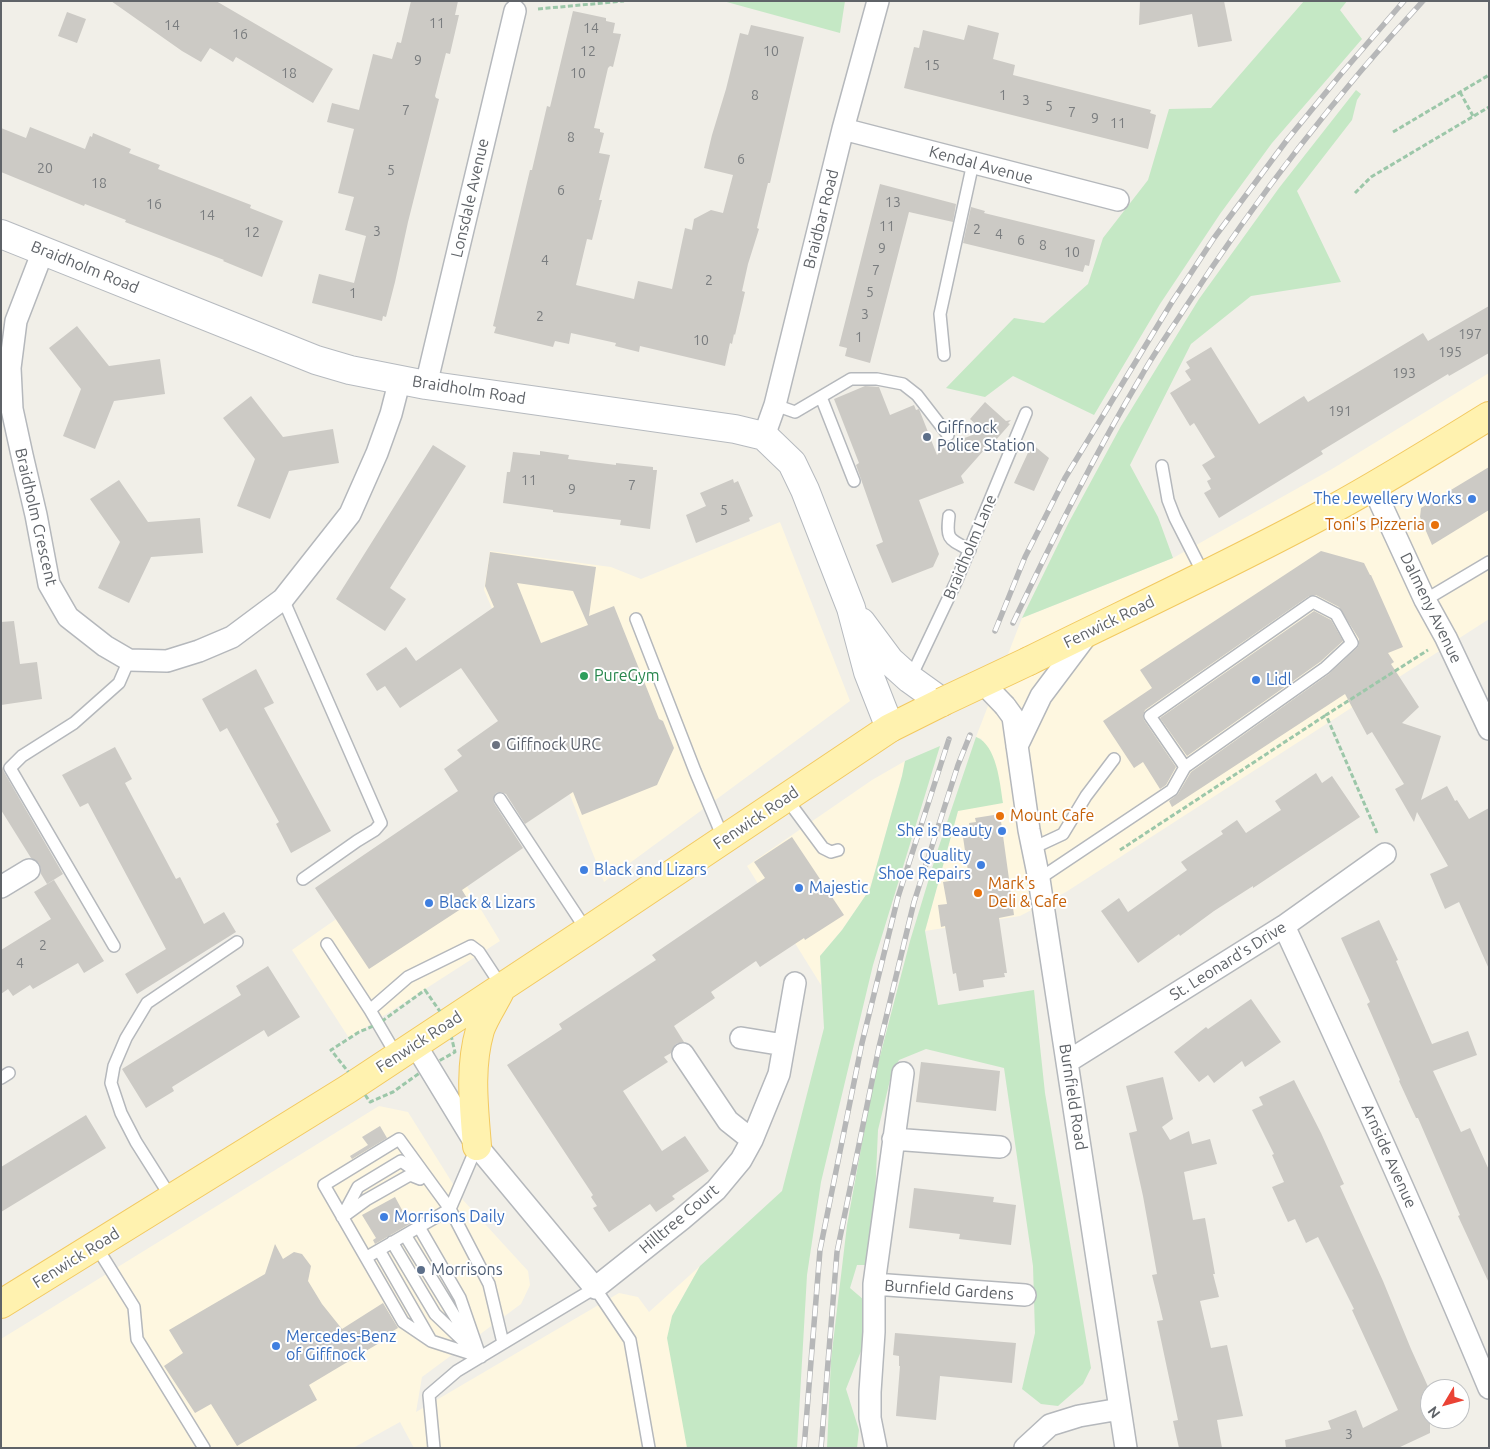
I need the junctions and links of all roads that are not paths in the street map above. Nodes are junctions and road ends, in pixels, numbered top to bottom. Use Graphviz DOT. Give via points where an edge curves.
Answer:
graph roads {
  1 [pos="878,1"];
  2 [pos="515,11"];
  3 [pos="844,129"];
  4 [pos="973,163"];
  5 [pos="1118,200"];
  6 [pos="1,234"];
  7 [pos="43,251"];
  8 [pos="944,355"];
  9 [pos="400,379"];
  10 [pos="426,384"];
  11 [pos="821,397"];
  12 [pos="775,404"];
  13 [pos="1026,414"];
  14 [pos="1489,416"];
  15 [pos="8,419"];
  16 [pos="948,435"];
  17 [pos="764,436"];
  18 [pos="1162,466"];
  19 [pos="854,481"];
  20 [pos="1373,487"];
  21 [pos="949,516"];
  22 [pos="970,550"];
  23 [pos="1489,562"];
  24 [pos="1204,574"];
  25 [pos="283,600"];
  26 [pos="1425,600"];
  27 [pos="852,608"];
  28 [pos="636,619"];
  29 [pos="1091,630"];
  30 [pos="129,660"];
  31 [pos="910,679"];
  32 [pos="983,683"];
  33 [pos="942,702"];
  34 [pos="890,728"];
  35 [pos="1489,729"];
  36 [pos="1017,746"];
  37 [pos="1114,759"];
  38 [pos="1185,767"];
  39 [pos="786,798"];
  40 [pos="500,799"];
  41 [pos="724,840"];
  42 [pos="1033,848"];
  43 [pos="838,850"];
  44 [pos="1385,854"];
  45 [pos="29,870"];
  46 [pos="303,879"];
  47 [pos="1039,879"];
  48 [pos="1,887"];
  49 [pos="1284,926"];
  50 [pos="587,932"];
  51 [pos="237,942"];
  52 [pos="327,944"];
  53 [pos="114,946"];
  54 [pos="795,983"];
  55 [pos="502,987"];
  56 [pos="370,1010"];
  57 [pos="741,1038"];
  58 [pos="784,1045"];
  59 [pos="406,1050"];
  60 [pos="683,1054"];
  61 [pos="1067,1062"];
  62 [pos="904,1072"];
  63 [pos="893,1139"];
  64 [pos="752,1140"];
  65 [pos="477,1146"];
  66 [pos="1000,1147"];
  67 [pos="433,1184"];
  68 [pos="172,1199"];
  69 [pos="450,1210"];
  70 [pos="342,1217"];
  71 [pos="419,1227"];
  72 [pos="405,1235"];
  73 [pos="392,1242"];
  74 [pos="96,1246"];
  75 [pos="379,1250"];
  76 [pos="367,1257"];
  77 [pos="874,1284"];
  78 [pos="594,1288"];
  79 [pos="1025,1295"];
  80 [pos="1,1304"];
  81 [pos="431,1341"];
  82 [pos="503,1343"];
  83 [pos="480,1357"];
  84 [pos="1489,1388"];
  85 [pos="1120,1409"];
  86 [pos="204,1448"];
  87 [pos="434,1448"];
  88 [pos="649,1448"];
  89 [pos="876,1448"];
  90 [pos="1025,1448"];
  91 [pos="1126,1448"];
  1 -- 3 [label="street, Braidbar Road"];
  2 -- 10 [label="street, Lonsdale Avenue"];
  3 -- 4 [label="street, Kendal Avenue"];
  3 -- 12 [label="street, Braidbar Road"];
  4 -- 5 [label="street, Kendal Avenue"];
  4 -- 8 [label="lane" via="940,314"];
  6 -- 7 [label="street, Braidholm Road"];
  7 -- 9 [label="street, Braidholm Road" via="316,360"];
  7 -- 15 [label="street, Braidholm Crescent" via="16,321"];
  9 -- 10 [label="street, Braidholm Road"];
  9 -- 25 [label="street, Braidholm Crescent" via="377,453 350,514"];
  10 -- 17 [label="street, Braidholm Road" via="735,429"];
  11 -- 12 [label="lane" via="795,412"];
  11 -- 16 [label="lane" via="851,379 877,378 903,384 917,395"];
  11 -- 19 [label="lane"];
  12 -- 17 [label="street, Braidbar Road"];
  13 -- 22 [label="lane, Braidholm Lane"];
  14 -- 20 [label="main road, Fenwick Road"];
  15 -- 30 [label="street, Braidholm Crescent" via="36,515 49,584 68,618"];
  17 -- 27 [label="street" via="792,463"];
  18 -- 24 [label="lane" via="1168,500"];
  20 -- 24 [label="main road, Fenwick Road"];
  20 -- 26 [label="street, Dalmeny Avenue"];
  21 -- 22 [label="lane" via="947,532 952,540"];
  22 -- 31 [label="lane, Braidholm Lane"];
  23 -- 26 [label="lane"];
  24 -- 29 [label="main road, Fenwick Road"];
  25 -- 30 [label="street, Braidholm Crescent" via="232,636 199,651 167,661"];
  25 -- 46 [label="lane" via="381,822 375,830"];
  26 -- 35 [label="street, Dalmeny Avenue"];
  27 -- 31 [label="street" via="890,661"];
  27 -- 34 [label="street" via="868,672"];
  28 -- 41 [label="lane"];
  29 -- 32 [label="main road, Fenwick Road, bridge"];
  29 -- 36 [label="street" via="1042,696"];
  30 -- 53 [label="lane" via="119,683 74,723 22,756 10,768"];
  31 -- 33 [label="street"];
  32 -- 33 [label="main road, Fenwick Road, bridge"];
  32 -- 36 [label="street, Burnfield Road, bridge" via="1013,717"];
  33 -- 34 [label="main road, Fenwick Road"];
  34 -- 39 [label="main road, Fenwick Road"];
  36 -- 42 [label="street, Burnfield Road"];
  37 -- 42 [label="lane" via="1063,834"];
  38 -- 38 [label="lane" via="1150,716 1313,602 1336,614 1352,643 1326,668"];
  38 -- 47 [label="lane" via="1172,790"];
  39 -- 41 [label="main road, Fenwick Road"];
  39 -- 43 [label="lane" via="823,848 831,852"];
  40 -- 50 [label="lane"];
  41 -- 50 [label="main road, Fenwick Road"];
  42 -- 47 [label="street, Burnfield Road"];
  44 -- 49 [label="street, St. Leonard's Drive"];
  45 -- 48 [label="street"];
  47 -- 61 [label="street, Burnfield Road"];
  49 -- 61 [label="street, St. Leonard's Drive"];
  49 -- 84 [label="street, Arnside Avenue" via="1439,1268"];
  50 -- 55 [label="main road, Fenwick Road"];
  51 -- 68 [label="lane" via="147,1003 114,1066 111,1083 121,1112"];
  52 -- 56 [label="lane"];
  54 -- 58 [label="street, Hilltree Court"];
  55 -- 56 [label="lane" via="479,952 471,946 408,978"];
  55 -- 59 [label="main road, Fenwick Road"];
  55 -- 65 [label="main road" via="481,1028 474,1059"];
  56 -- 59 [label="lane"];
  57 -- 58 [label="street"];
  58 -- 64 [label="street, Hilltree Court" via="779,1074"];
  59 -- 65 [label="street"];
  59 -- 68 [label="main road, Fenwick Road"];
  60 -- 64 [label="street" via="728,1121"];
  61 -- 85 [label="street, Burnfield Road"];
  62 -- 63 [label="street, Burnfield Gardens"];
  63 -- 66 [label="street"];
  63 -- 77 [label="street, Burnfield Gardens"];
  64 -- 78 [label="street, Hilltree Court" via="741,1160 716,1190"];
  65 -- 69 [label="lane"];
  65 -- 78 [label="street"];
  67 -- 69 [label="lane"];
  67 -- 70 [label="lane" via="410,1174"];
  67 -- 70 [label="lane" via="401,1161 358,1187"];
  67 -- 70 [label="lane" via="399,1139 324,1185"];
  68 -- 74 [label="main road, Fenwick Road"];
  69 -- 71 [label="lane"];
  69 -- 82 [label="lane" via="489,1284"];
  70 -- 76 [label="lane"];
  71 -- 72 [label="lane"];
  71 -- 83 [label="lane" via="460,1298"];
  72 -- 73 [label="lane"];
  72 -- 83 [label="lane"];
  73 -- 75 [label="lane"];
  73 -- 83 [label="lane" via="435,1314"];
  74 -- 80 [label="main road, Fenwick Road"];
  74 -- 86 [label="lane" via="134,1307 137,1339"];
  75 -- 76 [label="lane"];
  75 -- 81 [label="lane"];
  76 -- 81 [label="lane" via="403,1322"];
  77 -- 79 [label="street, Burnfield Gardens"];
  77 -- 89 [label="street, Burnfield Gardens" via="870,1418"];
  78 -- 82 [label="lane"];
  78 -- 88 [label="lane" via="630,1340"];
  81 -- 83 [label="lane"];
  82 -- 83 [label="lane"];
  83 -- 87 [label="lane" via="457,1371 429,1395"];
  85 -- 90 [label="street" via="1050,1425"];
  85 -- 91 [label="street, Burnfield Road"];
}
